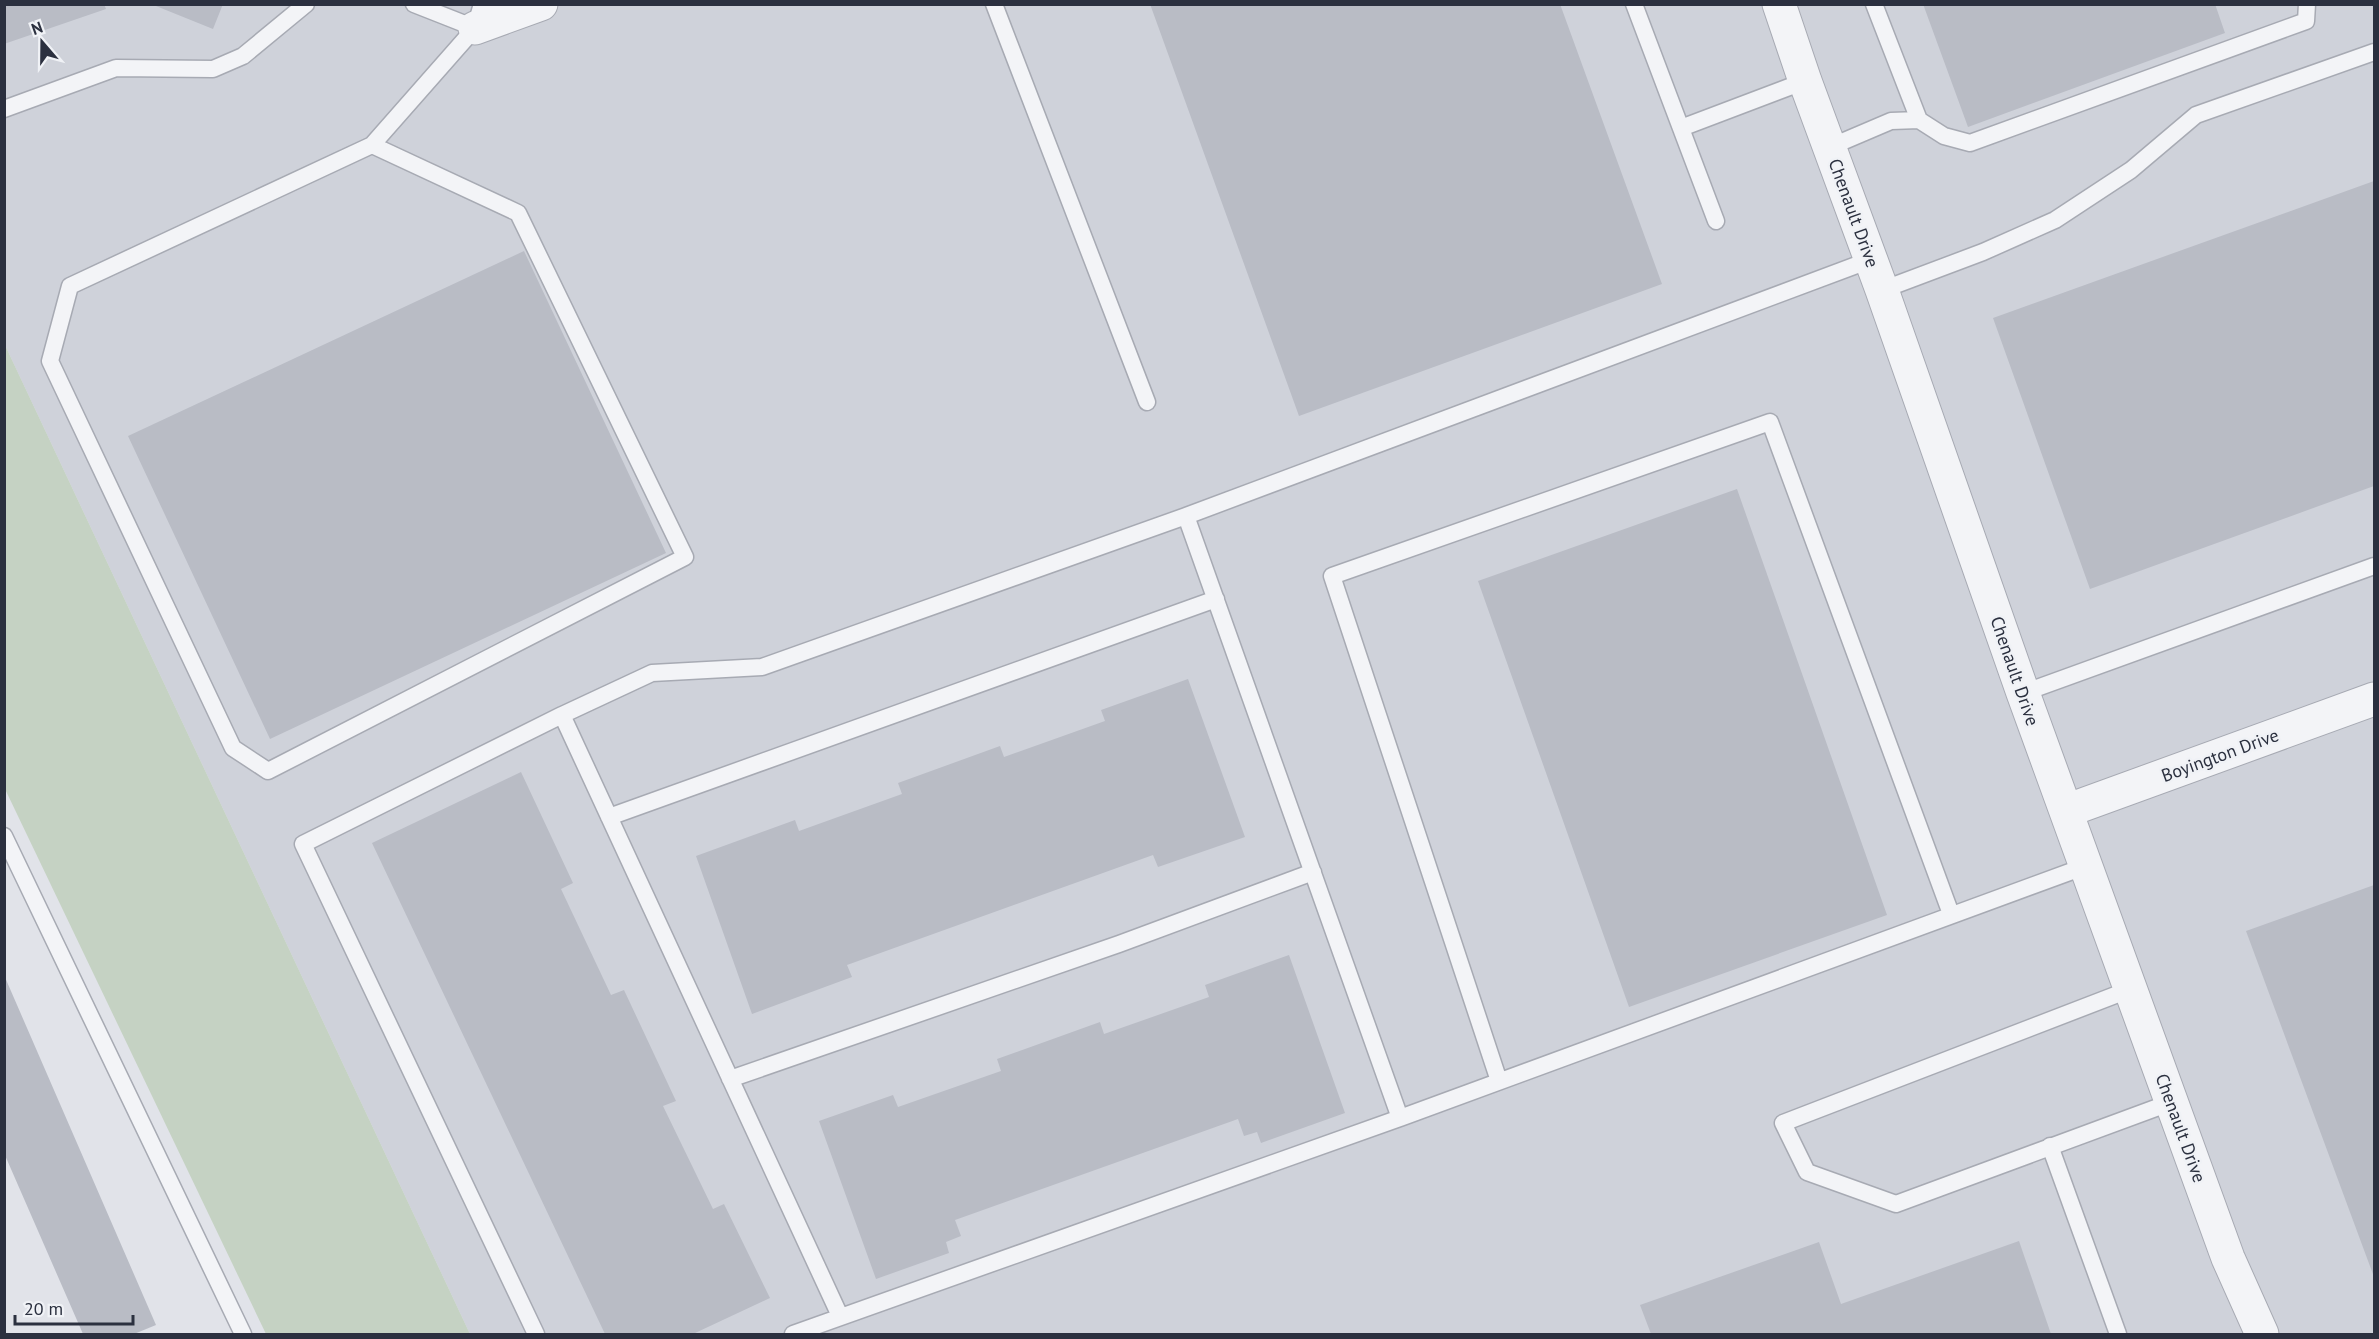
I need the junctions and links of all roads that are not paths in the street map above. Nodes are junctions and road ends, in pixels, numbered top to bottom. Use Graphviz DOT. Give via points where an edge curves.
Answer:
graph roads {
  1 [pos="306,4"];
  2 [pos="414,4"];
  3 [pos="541,4"];
  4 [pos="994,4"];
  5 [pos="1635,4"];
  6 [pos="1779,4"];
  7 [pos="1874,4"];
  8 [pos="2307,4"];
  9 [pos="479,16"];
  10 [pos="2374,52"];
  11 [pos="1805,81"];
  12 [pos="4,109"];
  13 [pos="1919,120"];
  14 [pos="1682,128"];
  15 [pos="372,145"];
  16 [pos="1830,147"];
  17 [pos="1716,221"];
  18 [pos="1870,260"];
  19 [pos="1882,290"];
  20 [pos="1148,402"];
  21 [pos="1186,516"];
  22 [pos="2374,566"];
  23 [pos="1215,599"];
  24 [pos="2023,693"];
  25 [pos="2374,699"];
  26 [pos="562,715"];
  27 [pos="2066,811"];
  28 [pos="609,817"];
  29 [pos="4,836"];
  30 [pos="2086,866"];
  31 [pos="1313,872"];
  32 [pos="1951,914"];
  33 [pos="2131,989"];
  34 [pos="730,1079"];
  35 [pos="1499,1081"];
  36 [pos="2172,1102"];
  37 [pos="1400,1118"];
  38 [pos="2050,1146"];
  39 [pos="840,1316"];
  40 [pos="243,1335"];
  41 [pos="536,1335"];
  42 [pos="793,1335"];
  43 [pos="2118,1335"];
  44 [pos="2262,1335"];
  1 -- 12 [label="lane" via="243,56 213,69 116,68"];
  2 -- 9 [label="lane"];
  3 -- 9 [label="street"];
  4 -- 20 [label="lane"];
  5 -- 14 [label="lane"];
  6 -- 11 [label="street, Chenault Drive"];
  7 -- 13 [label="lane"];
  8 -- 13 [label="lane" via="2306,21 1970,144 1944,136"];
  9 -- 15 [label="lane"];
  10 -- 19 [label="lane" via="2196,116 2131,170 2055,220"];
  11 -- 14 [label="lane"];
  11 -- 16 [label="street, Chenault Drive"];
  13 -- 16 [label="lane" via="1891,121"];
  14 -- 17 [label="lane"];
  15 -- 15 [label="lane" via="70,286 50,361 233,748 267,771 685,557 518,213"];
  16 -- 18 [label="street, Chenault Drive"];
  18 -- 19 [label="street, Chenault Drive"];
  18 -- 21 [label="lane"];
  19 -- 24 [label="street, Chenault Drive"];
  21 -- 23 [label="lane"];
  21 -- 26 [label="lane" via="762,667 652,673"];
  22 -- 24 [label="lane"];
  23 -- 28 [label="lane"];
  23 -- 31 [label="lane"];
  24 -- 27 [label="street, Chenault Drive"];
  25 -- 27 [label="street, Boyington Drive"];
  26 -- 28 [label="lane"];
  26 -- 41 [label="lane" via="303,844"];
  27 -- 30 [label="street, Chenault Drive"];
  28 -- 34 [label="lane"];
  29 -- 40 [label="lane"];
  30 -- 32 [label="lane"];
  30 -- 33 [label="street, Chenault Drive"];
  31 -- 34 [label="lane"];
  31 -- 37 [label="lane"];
  32 -- 35 [label="lane"];
  32 -- 35 [label="lane" via="1770,422 1332,576"];
  33 -- 36 [label="street, Chenault Drive"];
  33 -- 38 [label="lane" via="1783,1124 1807,1172 1896,1204"];
  34 -- 39 [label="lane"];
  35 -- 37 [label="lane"];
  36 -- 38 [label="lane"];
  36 -- 44 [label="street, Chenault Drive" via="2228,1258"];
  37 -- 39 [label="lane"];
  38 -- 43 [label="lane"];
  39 -- 42 [label="lane"];
}
